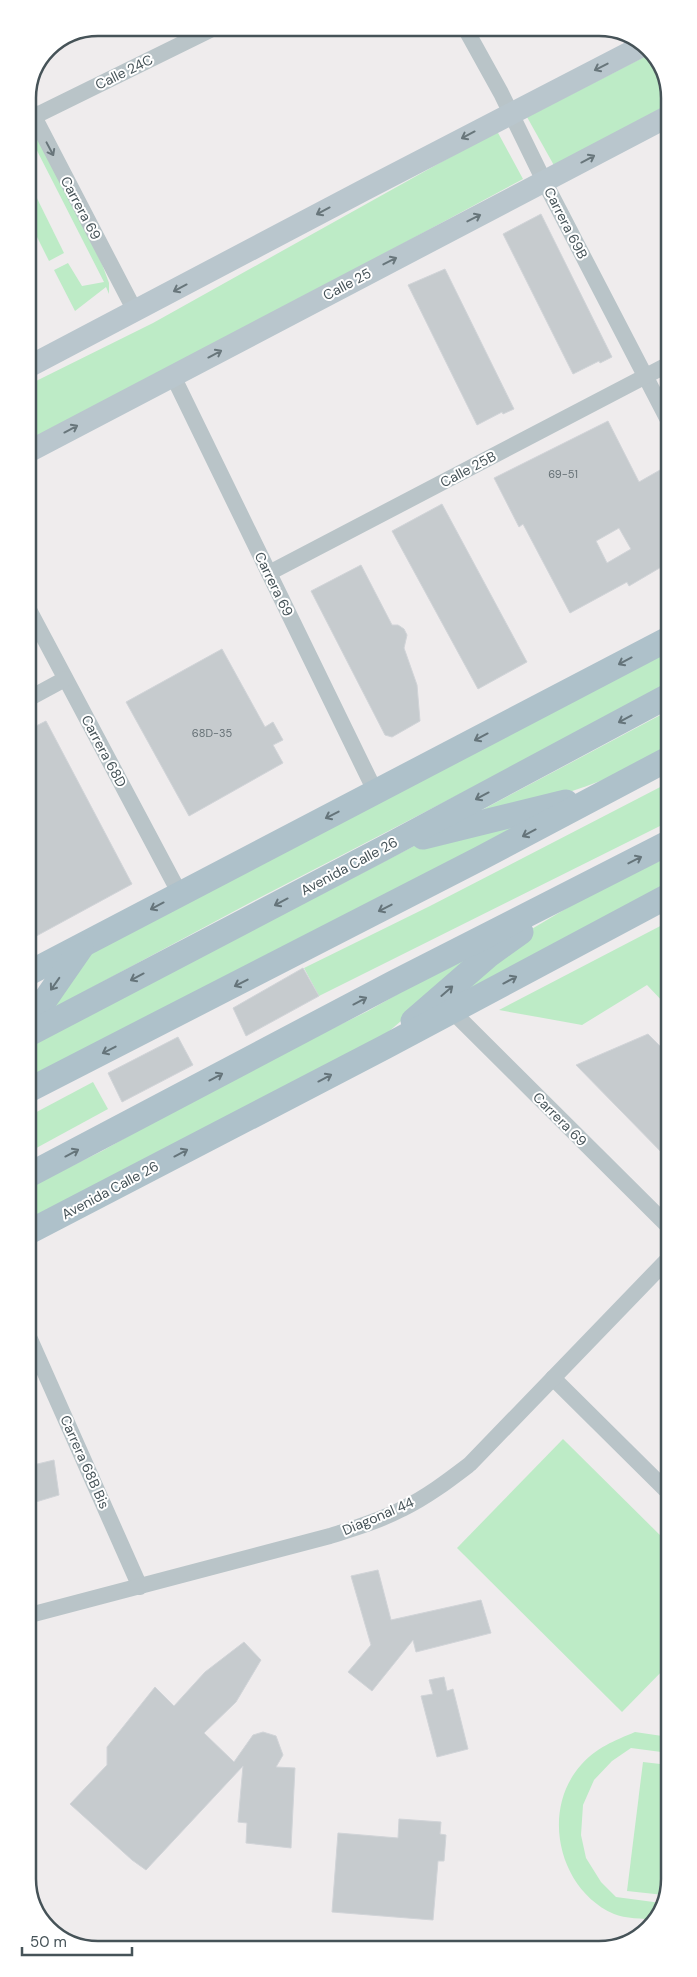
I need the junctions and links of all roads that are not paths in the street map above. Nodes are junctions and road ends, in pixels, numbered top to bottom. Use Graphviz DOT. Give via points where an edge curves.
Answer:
graph roads {
  1 [pos="196,36"];
  2 [pos="469,36"];
  3 [pos="636,49"];
  4 [pos="36,108"];
  5 [pos="511,113"];
  6 [pos="661,120"];
  7 [pos="36,122"];
  8 [pos="544,181"];
  9 [pos="135,312"];
  10 [pos="36,363"];
  11 [pos="661,368"];
  12 [pos="173,376"];
  13 [pos="645,376"];
  14 [pos="661,405"];
  15 [pos="36,448"];
  16 [pos="268,573"];
  17 [pos="36,623"];
  18 [pos="661,643"];
  19 [pos="65,679"];
  20 [pos="36,695"];
  21 [pos="661,700"];
  22 [pos="661,763"];
  23 [pos="634,777"];
  24 [pos="376,793"];
  25 [pos="386,847"];
  26 [pos="661,848"];
  27 [pos="602,877"];
  28 [pos="180,894"];
  29 [pos="661,900"];
  30 [pos="82,946"];
  31 [pos="36,969"];
  32 [pos="452,1011"];
  33 [pos="36,1013"];
  34 [pos="36,1030"];
  35 [pos="385,1047"];
  36 [pos="36,1086"];
  37 [pos="36,1171"];
  38 [pos="661,1218"];
  39 [pos="36,1228"];
  40 [pos="661,1266"];
  41 [pos="36,1353"];
  42 [pos="553,1378"];
  43 [pos="661,1485"];
  44 [pos="140,1587"];
  45 [pos="36,1613"];
  1 -- 4 [label="street, Calle 24C"];
  2 -- 5 [label="street, Carrera 69B"];
  3 -- 5 [label="street, one-way"];
  5 -- 8 [label="street, Carrera 69B"];
  5 -- 9 [label="street, one-way"];
  8 -- 6 [label="street, Calle 25, one-way"];
  7 -- 9 [label="street, Carrera 69, one-way"];
  12 -- 8 [label="street, Calle 25, one-way"];
  8 -- 13 [label="street, Carrera 69B"];
  9 -- 10 [label="street"];
  11 -- 13 [label="street, Calle 25B"];
  15 -- 12 [label="street, Calle 25, one-way"];
  12 -- 16 [label="street, Carrera 69"];
  13 -- 14 [label="street, Carrera 69B"];
  13 -- 16 [label="street, Calle 25B"];
  16 -- 24 [label="street, Carrera 69"];
  17 -- 19 [label="street, Carrera 68D"];
  18 -- 24 [label="main road, one-way"];
  19 -- 20 [label="street"];
  19 -- 28 [label="street, Carrera 68D"];
  21 -- 25 [label="main road, Avenida Calle 26, one-way"];
  22 -- 23 [label="main road"];
  23 -- 25 [label="main road" via="562,804"];
  23 -- 36 [label="main road, one-way"];
  24 -- 28 [label="main road, one-way"];
  25 -- 34 [label="main road, Avenida Calle 26, one-way"];
  27 -- 26 [label="main road, one-way"];
  35 -- 27 [label="main road, one-way" via="489,955"];
  37 -- 27 [label="main road, one-way"];
  28 -- 30 [label="main road, one-way"];
  32 -- 29 [label="main road, Avenida Calle 26, one-way"];
  30 -- 31 [label="main road"];
  30 -- 33 [label="main road, one-way"];
  32 -- 35 [label="main road, Avenida Calle 26"];
  32 -- 38 [label="street, Carrera 69"];
  39 -- 35 [label="main road, Avenida Calle 26, one-way"];
  40 -- 42 [label="street, Diagonal 44"];
  41 -- 44 [label="street, Carrera 68B Bis"];
  42 -- 43 [label="street"];
  42 -- 44 [label="street, Diagonal 44" via="470,1464 403,1509 330,1536"];
  44 -- 45 [label="street, Diagonal 44"];
}
